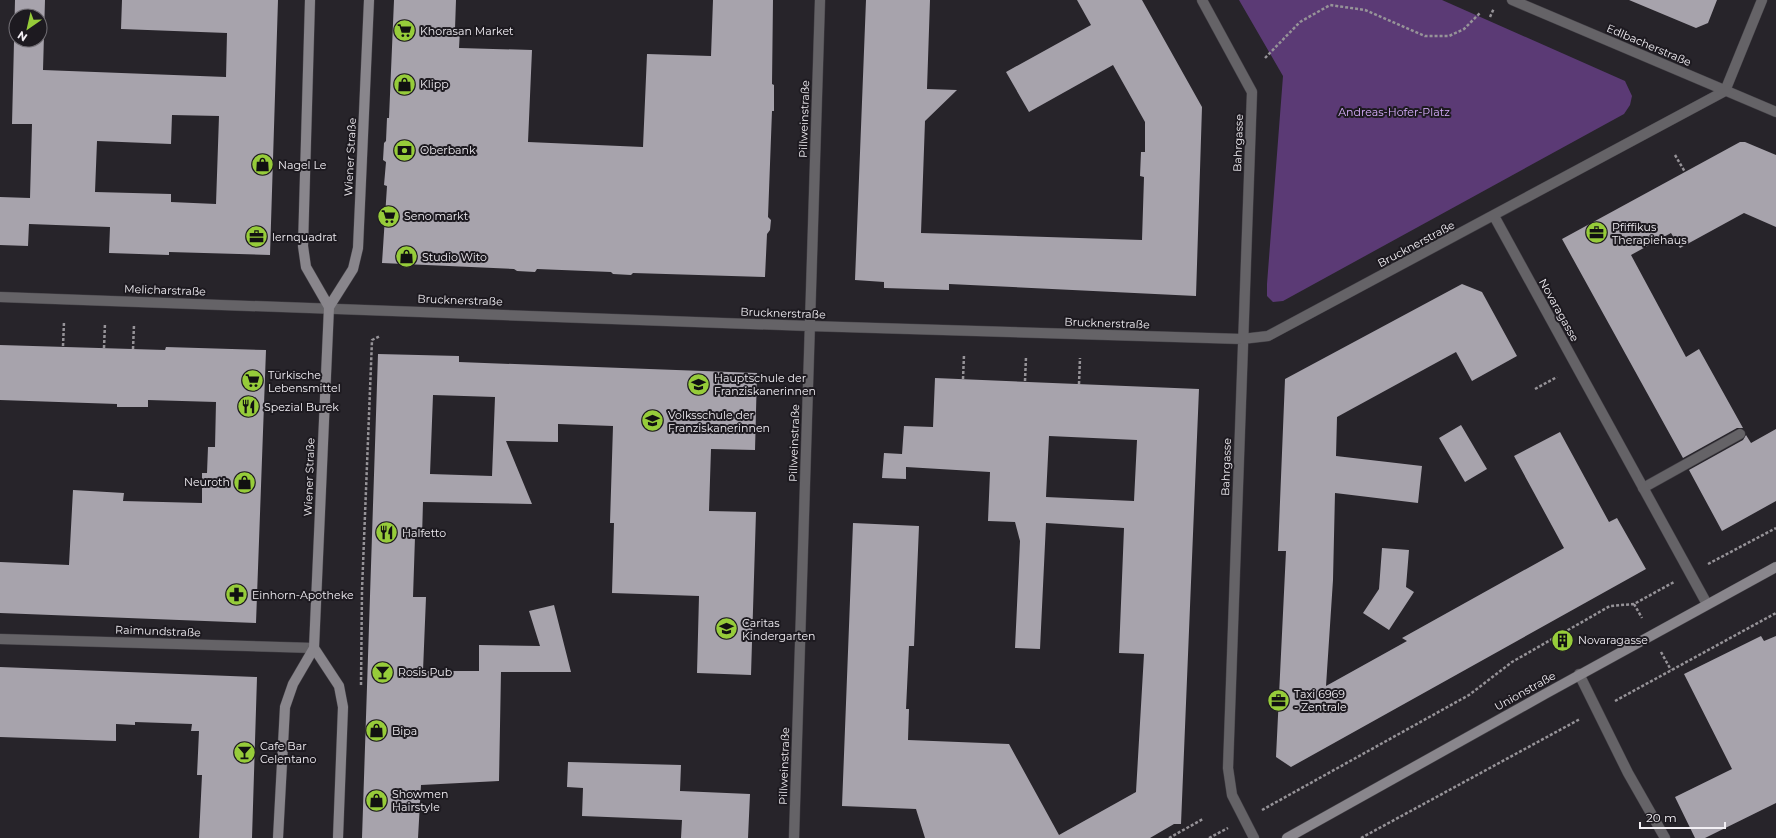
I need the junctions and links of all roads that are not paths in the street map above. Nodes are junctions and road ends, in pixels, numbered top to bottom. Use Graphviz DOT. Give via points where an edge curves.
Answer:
graph roads {
  1 [pos="310,0"];
  2 [pos="369,0"];
  3 [pos="820,0"];
  4 [pos="1202,0"];
  5 [pos="1512,0"];
  6 [pos="1762,0"];
  7 [pos="1725,91"];
  8 [pos="1776,112"];
  9 [pos="1494,216"];
  10 [pos="0,296"];
  11 [pos="329,307"];
  12 [pos="810,326"];
  13 [pos="1242,339"];
  14 [pos="1740,434"];
  15 [pos="1643,488"];
  16 [pos="1776,567"];
  17 [pos="1707,604"];
  18 [pos="0,639"];
  19 [pos="314,648"];
  20 [pos="1579,674"];
  21 [pos="278,838"];
  22 [pos="338,838"];
  23 [pos="794,838"];
  24 [pos="1254,838"];
  25 [pos="1287,838"];
  26 [pos="1665,838"];
  1 -- 11 [label="main road" via="303,246 306,267"];
  2 -- 11 [label="main road, Wiener Straße" via="358,248 353,269"];
  3 -- 12 [label="street, Pillweinstraße"];
  4 -- 13 [label="street, Bahrgasse" via="1252,92"];
  5 -- 7 [label="street, Edlbacherstraße"];
  6 -- 7 [label="street"];
  7 -- 8 [label="street, Edlbacherstraße"];
  7 -- 9 [label="street, Brucknerstraße"];
  9 -- 13 [label="street, Brucknerstraße" via="1268,336"];
  9 -- 15 [label="street, Novaragasse"];
  10 -- 11 [label="street, Melicharstraße"];
  11 -- 12 [label="street, Brucknerstraße"];
  11 -- 19 [label="main road, Wiener Straße"];
  12 -- 13 [label="street, Brucknerstraße"];
  12 -- 23 [label="street, Pillweinstraße"];
  13 -- 24 [label="street, Bahrgasse" via="1228,768 1232,795"];
  14 -- 15 [label="street"];
  15 -- 17 [label="street, Novaragasse"];
  16 -- 17 [label="main road, Unionstraße"];
  17 -- 20 [label="main road, Unionstraße"];
  18 -- 19 [label="street, Raimundstraße"];
  19 -- 21 [label="main road, Wiener Straße" via="293,684 285,707"];
  19 -- 22 [label="main road" via="339,686 343,707"];
  20 -- 25 [label="main road, Unionstraße"];
  20 -- 26 [label="street" via="1628,773"];
}
